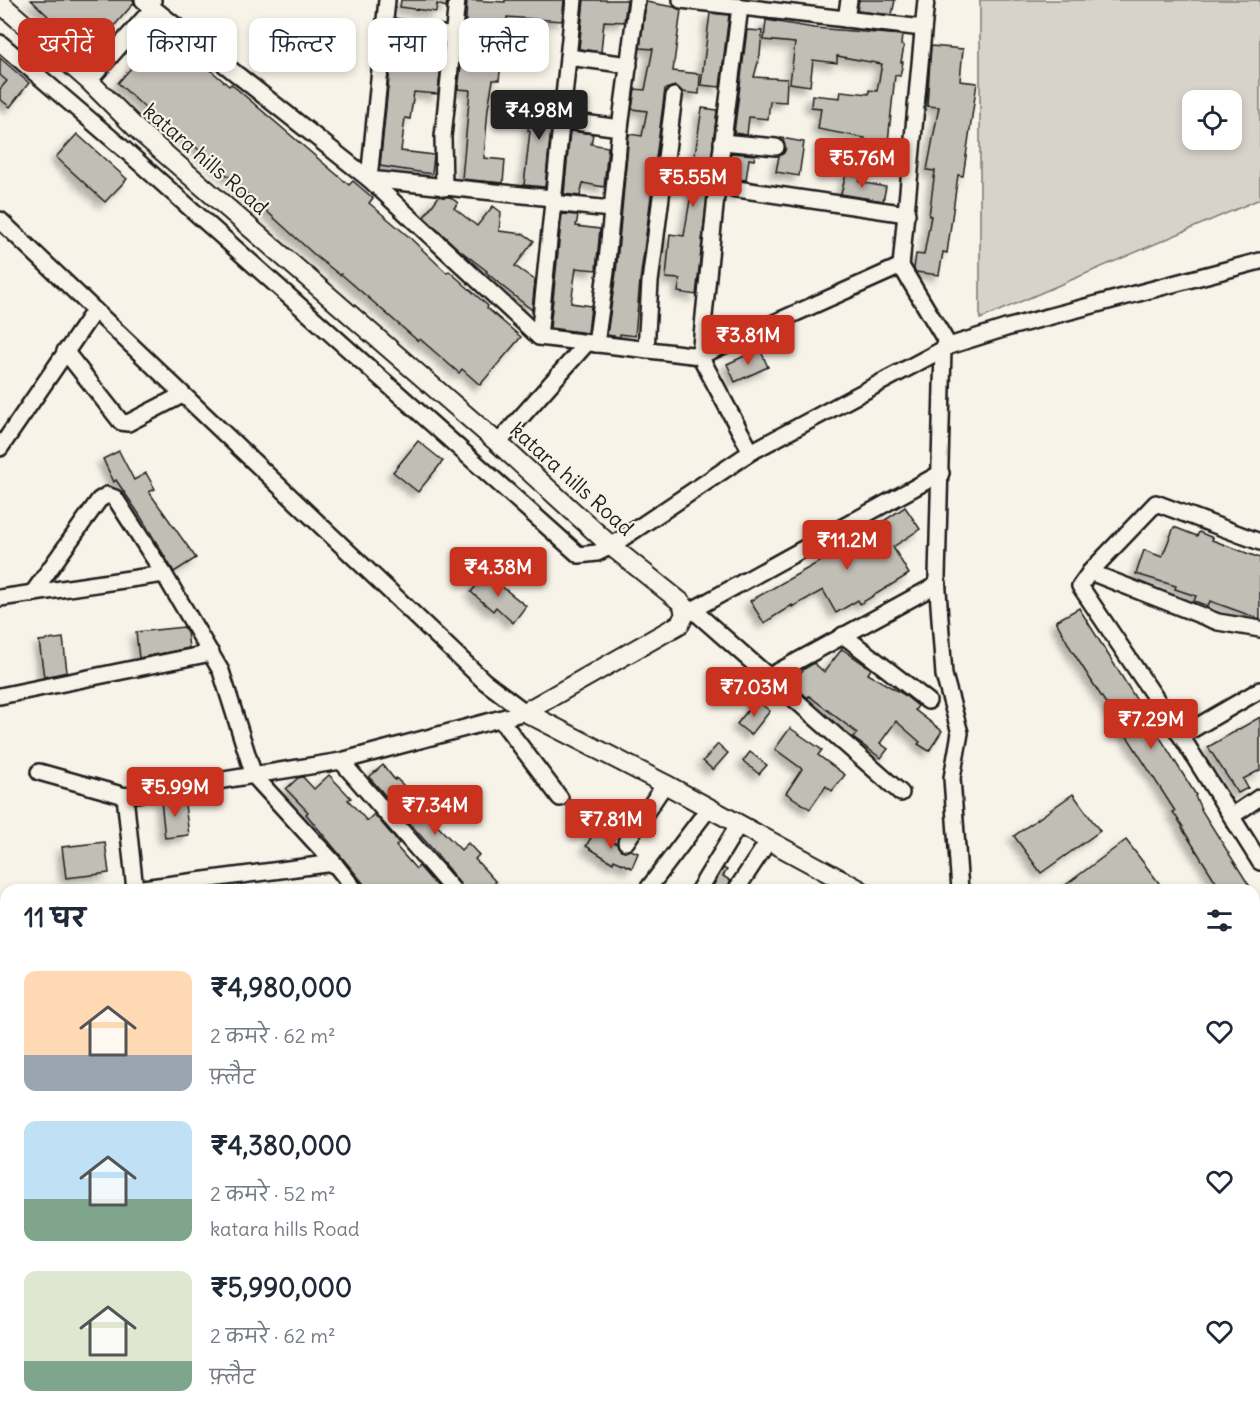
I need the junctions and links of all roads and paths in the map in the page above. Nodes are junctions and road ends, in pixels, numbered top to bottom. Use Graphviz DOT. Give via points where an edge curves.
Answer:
graph roads {
  1 [pos="387,0"];
  2 [pos="458,0"];
  3 [pos="574,0"];
  4 [pos="637,0"];
  5 [pos="681,0"];
  6 [pos="849,0"];
  7 [pos="926,0"];
  8 [pos="0,3"];
  9 [pos="149,3"];
  10 [pos="730,5"];
  11 [pos="385,18"];
  12 [pos="846,19"];
  13 [pos="923,28"];
  14 [pos="447,35"];
  15 [pos="455,36"];
  16 [pos="0,43"];
  17 [pos="568,57"];
  18 [pos="629,66"];
  19 [pos="379,72"];
  20 [pos="89,81"];
  21 [pos="674,96"];
  22 [pos="561,120"];
  23 [pos="620,129"];
  24 [pos="141,133"];
  25 [pos="722,141"];
  26 [pos="776,147"];
  27 [pos="125,150"];
  28 [pos="841,155"];
  29 [pos="910,165"];
  30 [pos="369,179"];
  31 [pos="717,186"];
  32 [pos="444,188"];
  33 [pos="552,201"];
  34 [pos="611,209"];
  35 [pos="907,214"];
  36 [pos="0,220"];
  37 [pos="1260,261"];
  38 [pos="901,266"];
  39 [pos="94,311"];
  40 [pos="539,337"];
  41 [pos="591,344"];
  42 [pos="946,347"];
  43 [pos="646,350"];
  44 [pos="65,351"];
  45 [pos="700,356"];
  46 [pos="183,394"];
  47 [pos="498,443"];
  48 [pos="0,448"];
  49 [pos="751,452"];
  50 [pos="941,473"];
  51 [pos="1260,542"];
  52 [pos="611,546"];
  53 [pos="1090,572"];
  54 [pos="164,574"];
  55 [pos="938,584"];
  56 [pos="32,594"];
  57 [pos="0,598"];
  58 [pos="689,612"];
  59 [pos="1260,629"];
  60 [pos="843,635"];
  61 [pos="211,653"];
  62 [pos="768,676"];
  63 [pos="1260,690"];
  64 [pos="0,696"];
  65 [pos="928,701"];
  66 [pos="525,712"];
  67 [pos="500,719"];
  68 [pos="1181,736"];
  69 [pos="341,761"];
  70 [pos="39,772"];
  71 [pos="254,776"];
  72 [pos="665,784"];
  73 [pos="901,793"];
  74 [pos="125,796"];
  75 [pos="1260,797"];
  76 [pos="560,798"];
  77 [pos="709,808"];
  78 [pos="1232,816"];
  79 [pos="739,824"];
  80 [pos="769,840"];
  81 [pos="626,842"];
  82 [pos="1260,862"];
  83 [pos="334,863"];
  84 [pos="134,884"];
  85 [pos="173,884"];
  86 [pos="350,884"];
  87 [pos="448,884"];
  88 [pos="652,884"];
  89 [pos="703,884"];
  90 [pos="740,884"];
  91 [pos="849,884"];
  92 [pos="960,884"];
  1 -- 11 [label="street"];
  2 -- 15 [label="street"];
  3 -- 17 [label="street"];
  4 -- 18 [label="street"];
  5 -- 10 [label="street"];
  6 -- 12 [label="street"];
  7 -- 13 [label="street"];
  8 -- 20 [label="main road, katara hills Road"];
  9 -- 20 [label="street"];
  9 -- 30 [label="street"];
  10 -- 12 [label="street"];
  10 -- 25 [label="street"];
  12 -- 13 [label="street"];
  13 -- 29 [label="street"];
  14 -- 15 [label="street"];
  15 -- 32 [label="street" via="443,137"];
  16 -- 27 [label="street"];
  17 -- 18 [label="street"];
  17 -- 22 [label="street"];
  18 -- 23 [label="street"];
  19 -- 30 [label="street"];
  20 -- 24 [label="main road, katara hills Road"];
  21 -- 43 [label="street" via="650,282"];
  22 -- 23 [label="street"];
  22 -- 33 [label="street"];
  23 -- 34 [label="street"];
  24 -- 27 [label="street"];
  24 -- 47 [label="main road, katara hills Road"];
  25 -- 26 [label="street"];
  25 -- 31 [label="street"];
  27 -- 52 [label="street" via="579,555"];
  28 -- 29 [label="street"];
  29 -- 35 [label="street"];
  30 -- 32 [label="street"];
  30 -- 40 [label="street"];
  31 -- 35 [label="street"];
  31 -- 45 [label="street"];
  32 -- 33 [label="street"];
  33 -- 34 [label="street"];
  33 -- 40 [label="street"];
  34 -- 41 [label="street" via="606,272"];
  35 -- 38 [label="street"];
  36 -- 39 [label="street"];
  37 -- 42 [label="street"];
  38 -- 42 [label="street"];
  38 -- 45 [label="street"];
  39 -- 44 [label="street"];
  39 -- 46 [label="street"];
  40 -- 41 [label="street"];
  41 -- 43 [label="street"];
  41 -- 47 [label="street"];
  42 -- 49 [label="street"];
  42 -- 50 [label="street"];
  43 -- 45 [label="street"];
  44 -- 46 [label="street" via="121,422 128,423"];
  44 -- 48 [label="street"];
  45 -- 49 [label="street"];
  46 -- 66 [label="street" via="484,681"];
  47 -- 52 [label="main road, katara hills Road"];
  49 -- 52 [label="street"];
  50 -- 55 [label="street"];
  50 -- 58 [label="street"];
  51 -- 53 [label="street" via="1156,503"];
  52 -- 58 [label="main road, katara hills Road"];
  53 -- 59 [label="street" via="1218,622"];
  53 -- 68 [label="street" via="1080,586"];
  54 -- 56 [label="street"];
  54 -- 56 [label="street" via="116,498 107,495 99,500"];
  54 -- 61 [label="street"];
  55 -- 60 [label="street"];
  55 -- 92 [label="street" via="944,675 960,733 952,778"];
  56 -- 57 [label="street"];
  58 -- 62 [label="street"];
  58 -- 66 [label="main road" via="680,624"];
  60 -- 62 [label="street"];
  60 -- 65 [label="street"];
  61 -- 64 [label="street"];
  61 -- 71 [label="street" via="221,671"];
  62 -- 73 [label="street"];
  63 -- 68 [label="street"];
  66 -- 67 [label="street"];
  66 -- 72 [label="main road"];
  67 -- 69 [label="street"];
  67 -- 76 [label="street"];
  68 -- 78 [label="street"];
  69 -- 71 [label="street"];
  69 -- 87 [label="street"];
  70 -- 74 [label="street"];
  71 -- 74 [label="street"];
  71 -- 83 [label="street"];
  72 -- 77 [label="main road"];
  72 -- 81 [label="street"];
  74 -- 84 [label="street"];
  75 -- 78 [label="street"];
  77 -- 79 [label="main road"];
  77 -- 88 [label="street"];
  78 -- 82 [label="street"];
  79 -- 80 [label="main road"];
  79 -- 89 [label="street"];
  80 -- 90 [label="street"];
  80 -- 91 [label="main road"];
  83 -- 85 [label="street"];
  83 -- 86 [label="street"];
}
